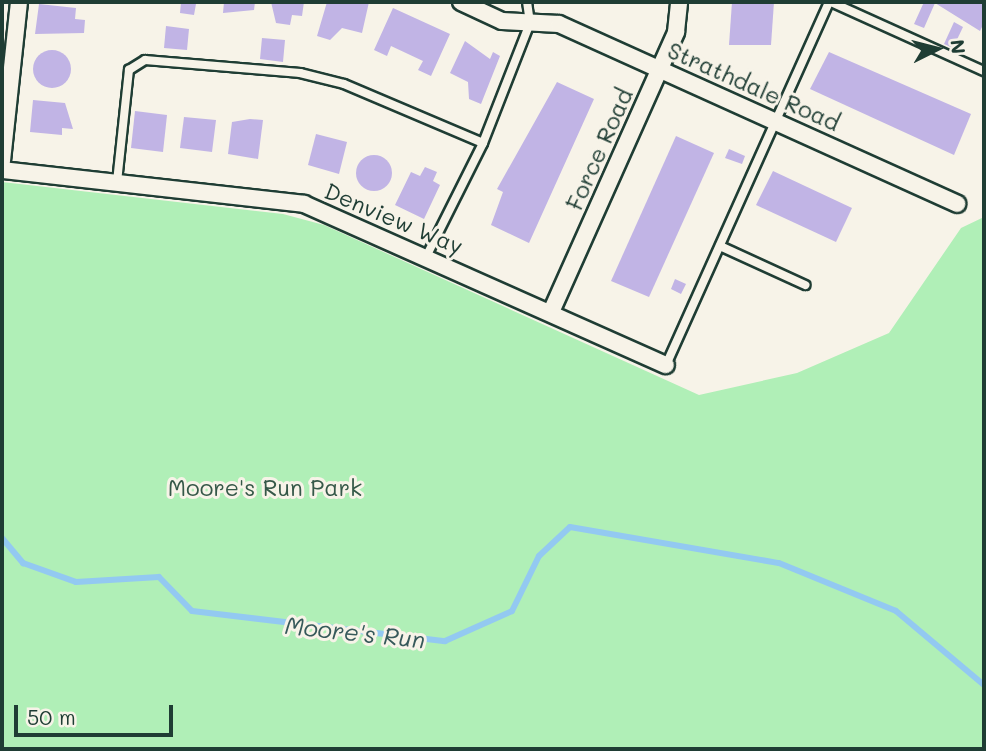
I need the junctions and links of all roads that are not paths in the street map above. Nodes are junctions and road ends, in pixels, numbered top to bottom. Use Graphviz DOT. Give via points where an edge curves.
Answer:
graph roads {
  1 [pos="19,2"];
  2 [pos="461,2"];
  3 [pos="527,2"];
  4 [pos="679,2"];
  5 [pos="830,2"];
  6 [pos="530,23"];
  7 [pos="660,68"];
  8 [pos="984,71"];
  9 [pos="776,121"];
  10 [pos="483,143"];
  11 [pos="2,161"];
  12 [pos="2,170"];
  13 [pos="117,182"];
  14 [pos="957,204"];
  15 [pos="720,246"];
  16 [pos="427,255"];
  17 [pos="805,285"];
  18 [pos="551,312"];
  19 [pos="666,365"];
  1 -- 11 [label="street"];
  2 -- 6 [label="street, Strathdale Road" via="502,21"];
  3 -- 6 [label="lane"];
  4 -- 7 [label="street, Force Road" via="676,32"];
  5 -- 8 [label="lane"];
  5 -- 9 [label="lane"];
  6 -- 7 [label="street, Strathdale Road" via="559,24"];
  6 -- 10 [label="lane"];
  7 -- 9 [label="street, Strathdale Road"];
  7 -- 18 [label="street, Force Road"];
  9 -- 14 [label="street, Strathdale Road"];
  9 -- 15 [label="lane"];
  10 -- 13 [label="lane" via="344,83 300,73 145,60 129,70"];
  10 -- 16 [label="lane"];
  12 -- 13 [label="street, Denview Way"];
  13 -- 16 [label="street, Denview Way" via="304,204"];
  15 -- 17 [label="lane"];
  15 -- 19 [label="lane"];
  16 -- 18 [label="street, Denview Way"];
  18 -- 19 [label="street, Denview Way"];
}
